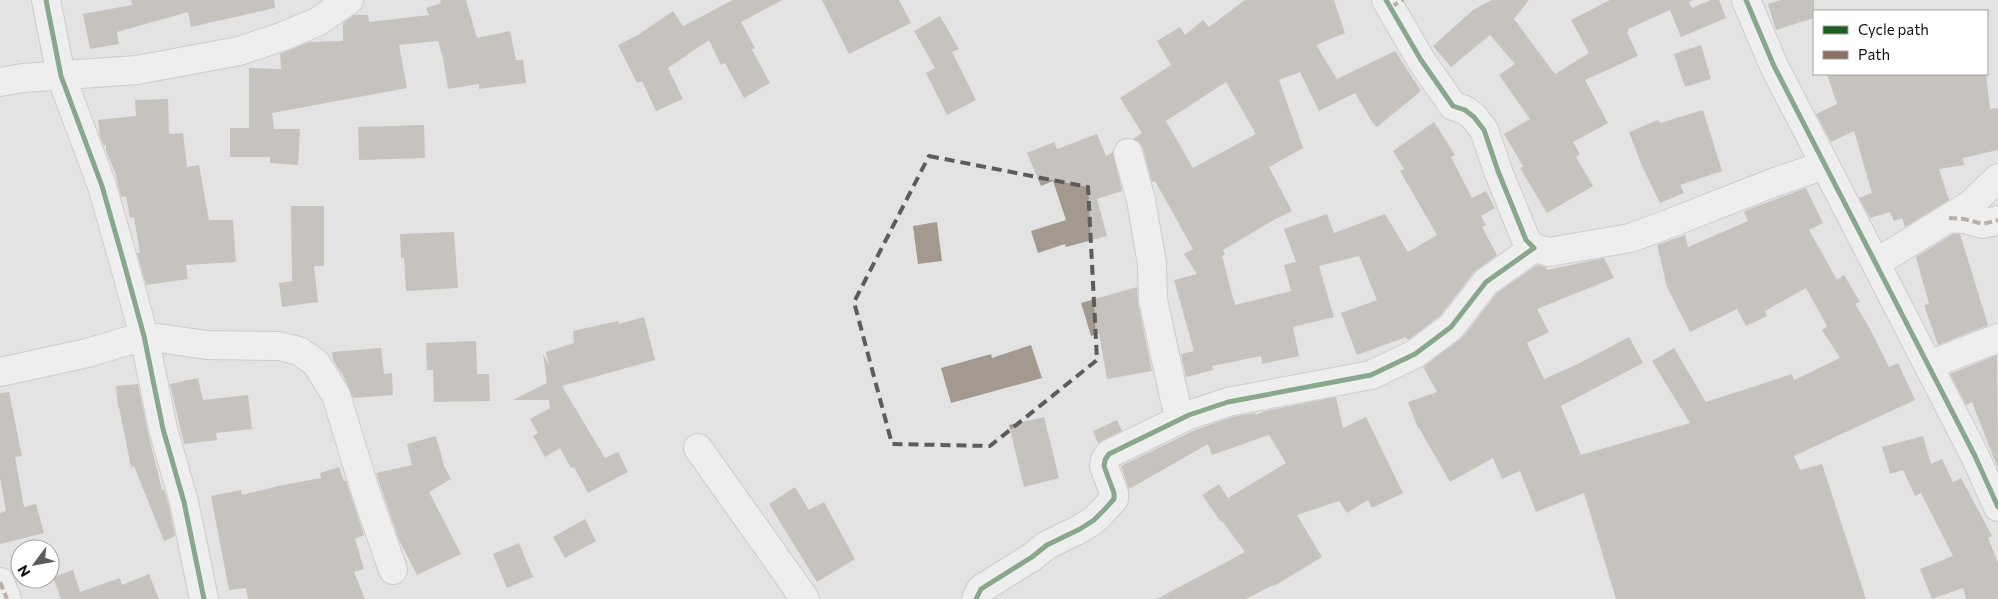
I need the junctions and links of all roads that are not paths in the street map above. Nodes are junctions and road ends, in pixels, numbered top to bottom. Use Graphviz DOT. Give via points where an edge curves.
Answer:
graph roads {
  1 [pos="46,0"];
  2 [pos="349,0"];
  3 [pos="1746,0"];
  4 [pos="1394,2"];
  5 [pos="61,76"];
  6 [pos="0,82"];
  7 [pos="1128,153"];
  8 [pos="1825,165"];
  9 [pos="1998,178"];
  10 [pos="1949,218"];
  11 [pos="1998,220"];
  12 [pos="1534,248"];
  13 [pos="1876,263"];
  14 [pos="144,336"];
  15 [pos="1998,338"];
  16 [pos="1929,365"];
  17 [pos="0,372"];
  18 [pos="1179,420"];
  19 [pos="698,448"];
  20 [pos="1998,507"];
  21 [pos="393,570"];
  22 [pos="0,582"];
  23 [pos="7,599"];
  24 [pos="204,599"];
  25 [pos="805,599"];
  26 [pos="976,599"];
  1 -- 5 [label="street"];
  2 -- 5 [label="street" via="317,22 239,51 137,70"];
  3 -- 8 [label="street" via="1774,66"];
  4 -- 12 [label="street" via="1421,60 1453,106 1465,110 1484,130 1526,240"];
  5 -- 6 [label="street"];
  5 -- 14 [label="street" via="102,186"];
  7 -- 18 [label="street" via="1141,200 1152,264 1153,300"];
  8 -- 12 [label="street" via="1630,238 1549,252"];
  8 -- 13 [label="street"];
  9 -- 10 [label="street" via="1970,205"];
  10 -- 11 [label="street" via="1983,224"];
  10 -- 13 [label="street"];
  12 -- 18 [label="street" via="1486,282 1451,326 1415,354 1372,375 1228,402"];
  13 -- 16 [label="street"];
  14 -- 17 [label="street" via="87,353"];
  14 -- 21 [label="street" via="207,346 279,346 299,350 316,362 336,395"];
  14 -- 24 [label="street"];
  15 -- 16 [label="street"];
  16 -- 20 [label="street"];
  18 -- 26 [label="street" via="1109,454 1104,466 1114,499 1094,520 1047,545 981,589"];
  19 -- 25 [label="street"];
  22 -- 23 [label="street"];
}
